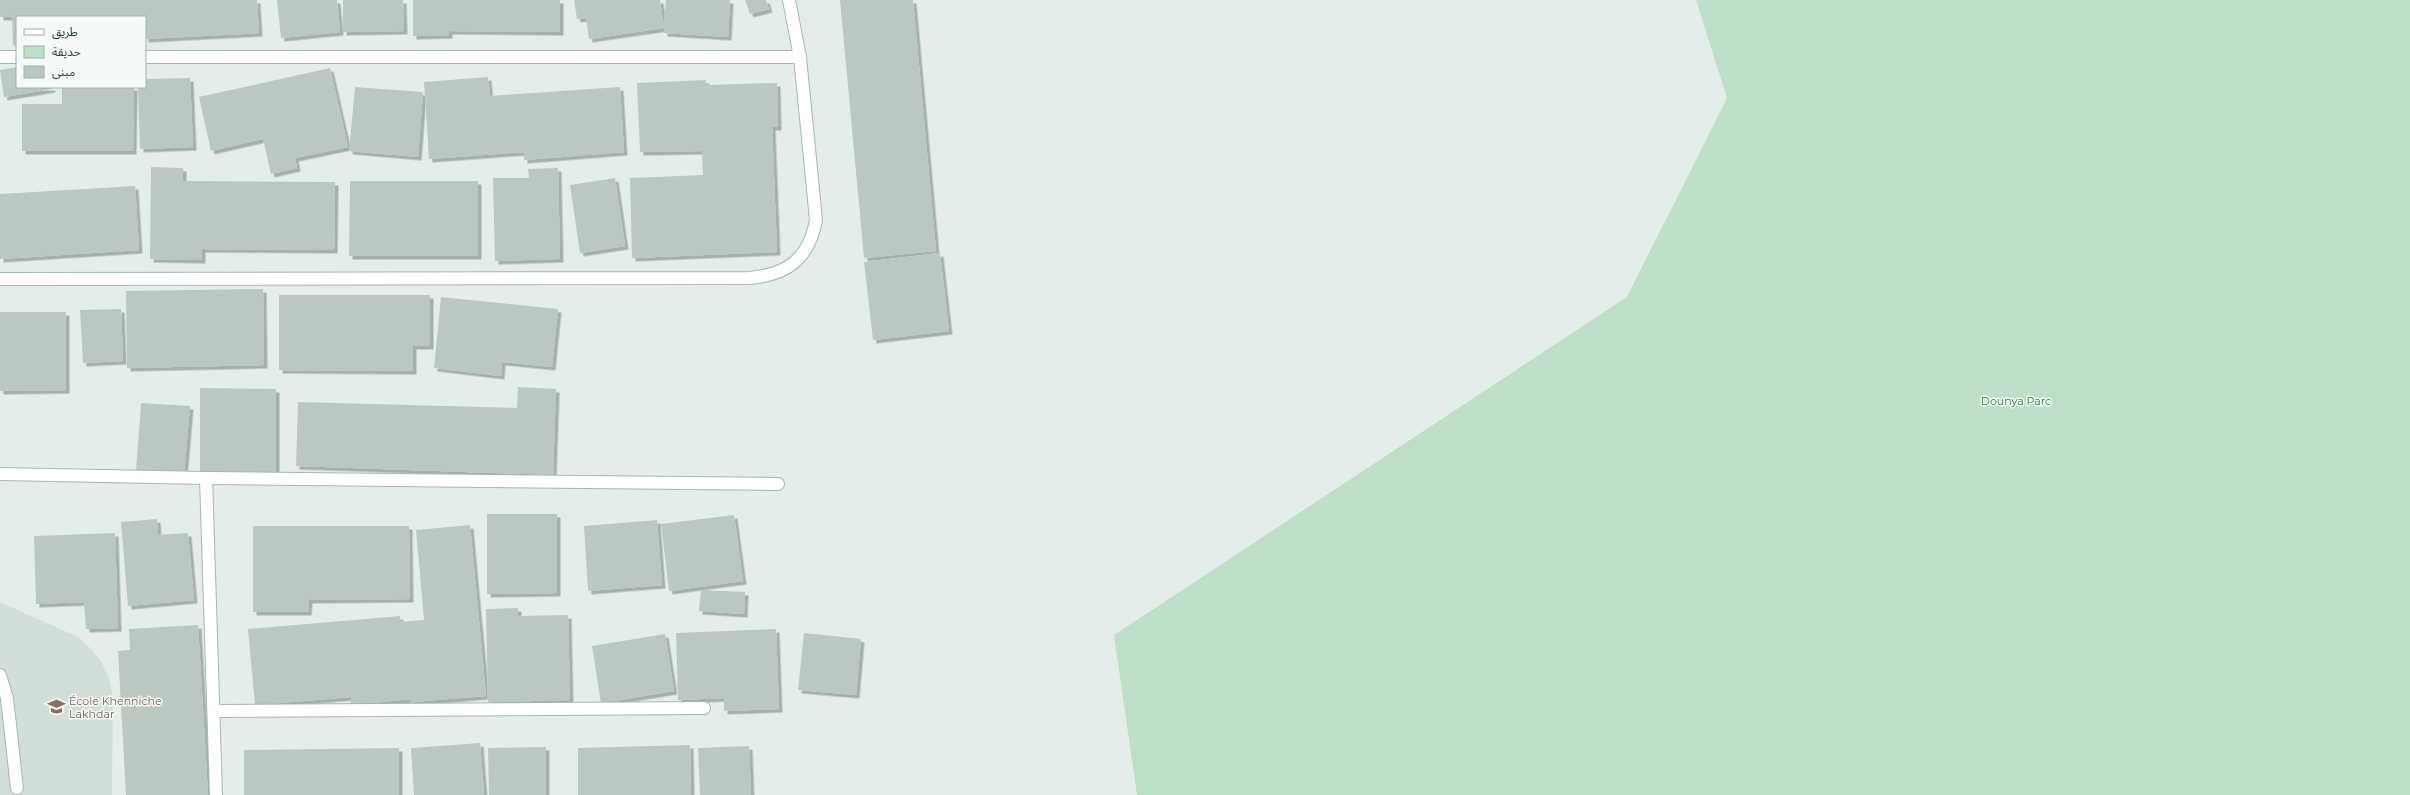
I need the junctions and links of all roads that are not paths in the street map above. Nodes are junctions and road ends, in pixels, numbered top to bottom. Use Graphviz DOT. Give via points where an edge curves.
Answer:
graph roads {
  1 [pos="789,0"];
  2 [pos="0,57"];
  3 [pos="16,57"];
  4 [pos="146,57"];
  5 [pos="800,57"];
  6 [pos="0,279"];
  7 [pos="0,474"];
  8 [pos="206,478"];
  9 [pos="778,484"];
  10 [pos="0,675"];
  11 [pos="704,708"];
  12 [pos="214,711"];
  13 [pos="17,788"];
  14 [pos="216,795"];
  1 -- 5 [label="street"];
  2 -- 3 [label="street"];
  4 -- 5 [label="street"];
  5 -- 6 [label="street" via="816,220 813,236 805,251 781,272 765,277"];
  7 -- 8 [label="street"];
  8 -- 9 [label="street"];
  8 -- 12 [label="street"];
  10 -- 13 [label="street" via="7,698"];
  11 -- 12 [label="street"];
  12 -- 14 [label="street"];
}
